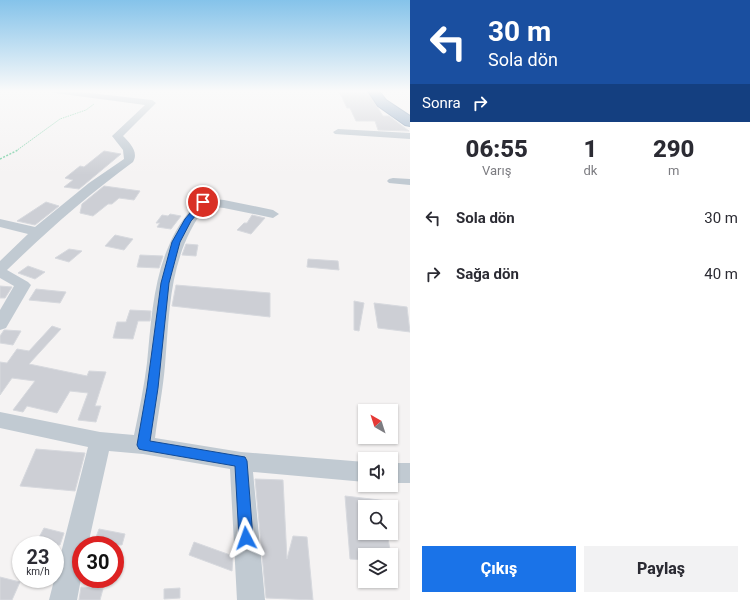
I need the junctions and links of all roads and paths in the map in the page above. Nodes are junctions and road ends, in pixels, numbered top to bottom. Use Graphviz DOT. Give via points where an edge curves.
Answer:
graph roads {
  1 [pos="60,119"];
  2 [pos="136,119"];
  3 [pos="338,132"];
  4 [pos="410,136"];
  5 [pos="0,159"];
  6 [pos="393,181"];
  7 [pos="410,182"];
  8 [pos="273,214"];
  9 [pos="0,223"];
  10 [pos="38,232"];
  11 [pos="0,270"];
  12 [pos="0,324"];
  13 [pos="0,420"];
  14 [pos="100,441"];
  15 [pos="143,445"];
  16 [pos="241,461"];
  17 [pos="358,471"];
  18 [pos="398,473"];
  19 [pos="410,473"];
  20 [pos="63,600"];
  21 [pos="251,600"];
  1 -- 5 [label="path" via="20,149"];
  2 -- 10 [label="street" via="118,136 128,148 129,160"];
  3 -- 4 [label="street"];
  6 -- 7 [label="street"];
  8 -- 15 [label="street" via="203,202 187,220 176,242 165,283 153,388"];
  9 -- 10 [label="street"];
  10 -- 11 [label="street"];
  11 -- 12 [label="street" via="23,285"];
  13 -- 14 [label="street"];
  14 -- 15 [label="street"];
  14 -- 20 [label="street"];
  15 -- 16 [label="street"];
  16 -- 17 [label="street"];
  16 -- 21 [label="street"];
  18 -- 19 [label="street"];
}
